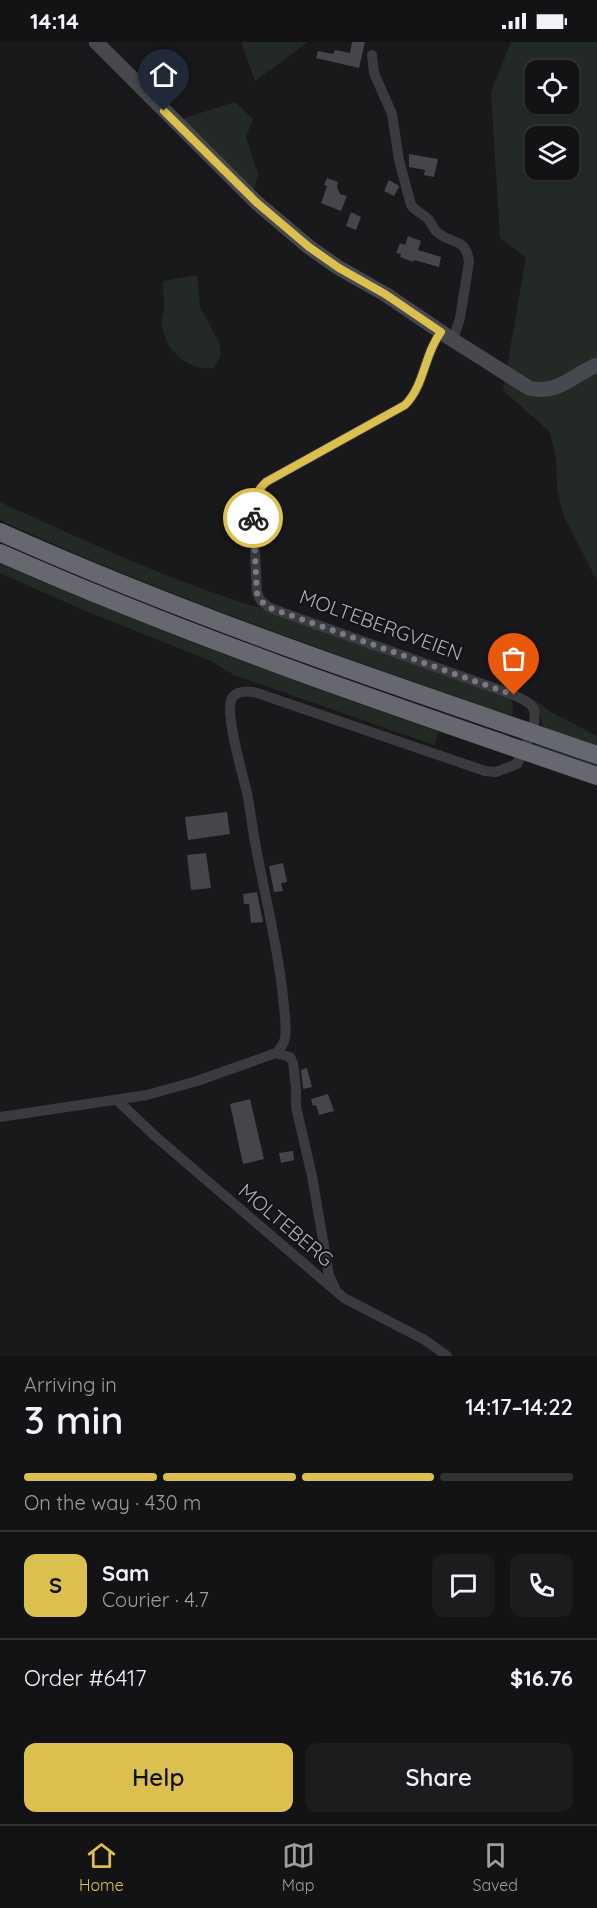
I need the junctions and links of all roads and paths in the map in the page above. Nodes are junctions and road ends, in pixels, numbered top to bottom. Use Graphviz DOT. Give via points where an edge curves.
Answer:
graph roads {
  1 [pos="96,42"];
  2 [pos="372,55"];
  3 [pos="447,336"];
  4 [pos="597,365"];
  5 [pos="0,532"];
  6 [pos="0,553"];
  7 [pos="597,756"];
  8 [pos="597,776"];
  9 [pos="285,1039"];
  10 [pos="276,1053"];
  11 [pos="290,1057"];
  12 [pos="117,1100"];
  13 [pos="0,1117"];
  14 [pos="337,1291"];
  15 [pos="447,1356"];
  1 -- 3 [label="main road" via="284,227 339,268"];
  2 -- 3 [label="street" via="374,73 392,114 411,205 437,232 462,244 468,255 460,318"];
  3 -- 4 [label="main road" via="520,383 541,390 563,385"];
  3 -- 9 [label="street, MOLTEBERGVEIEN" via="431,349 417,388 405,405 259,488 253,502 257,593 270,608 514,695 531,705 534,725 517,764 496,772 484,771 249,690 232,698 230,710 238,757 282,984"];
  5 -- 7 [label="highway" via="189,611"];
  6 -- 8 [label="highway" via="180,628"];
  9 -- 10 [label="street"];
  9 -- 11 [label="street"];
  10 -- 11 [label="street"];
  10 -- 12 [label="street" via="169,1090"];
  11 -- 14 [label="street" via="329,1275"];
  12 -- 13 [label="street"];
  12 -- 14 [label="street, MOLTEBERG"];
  14 -- 15 [label="street, MOLTEBERG"];
}
